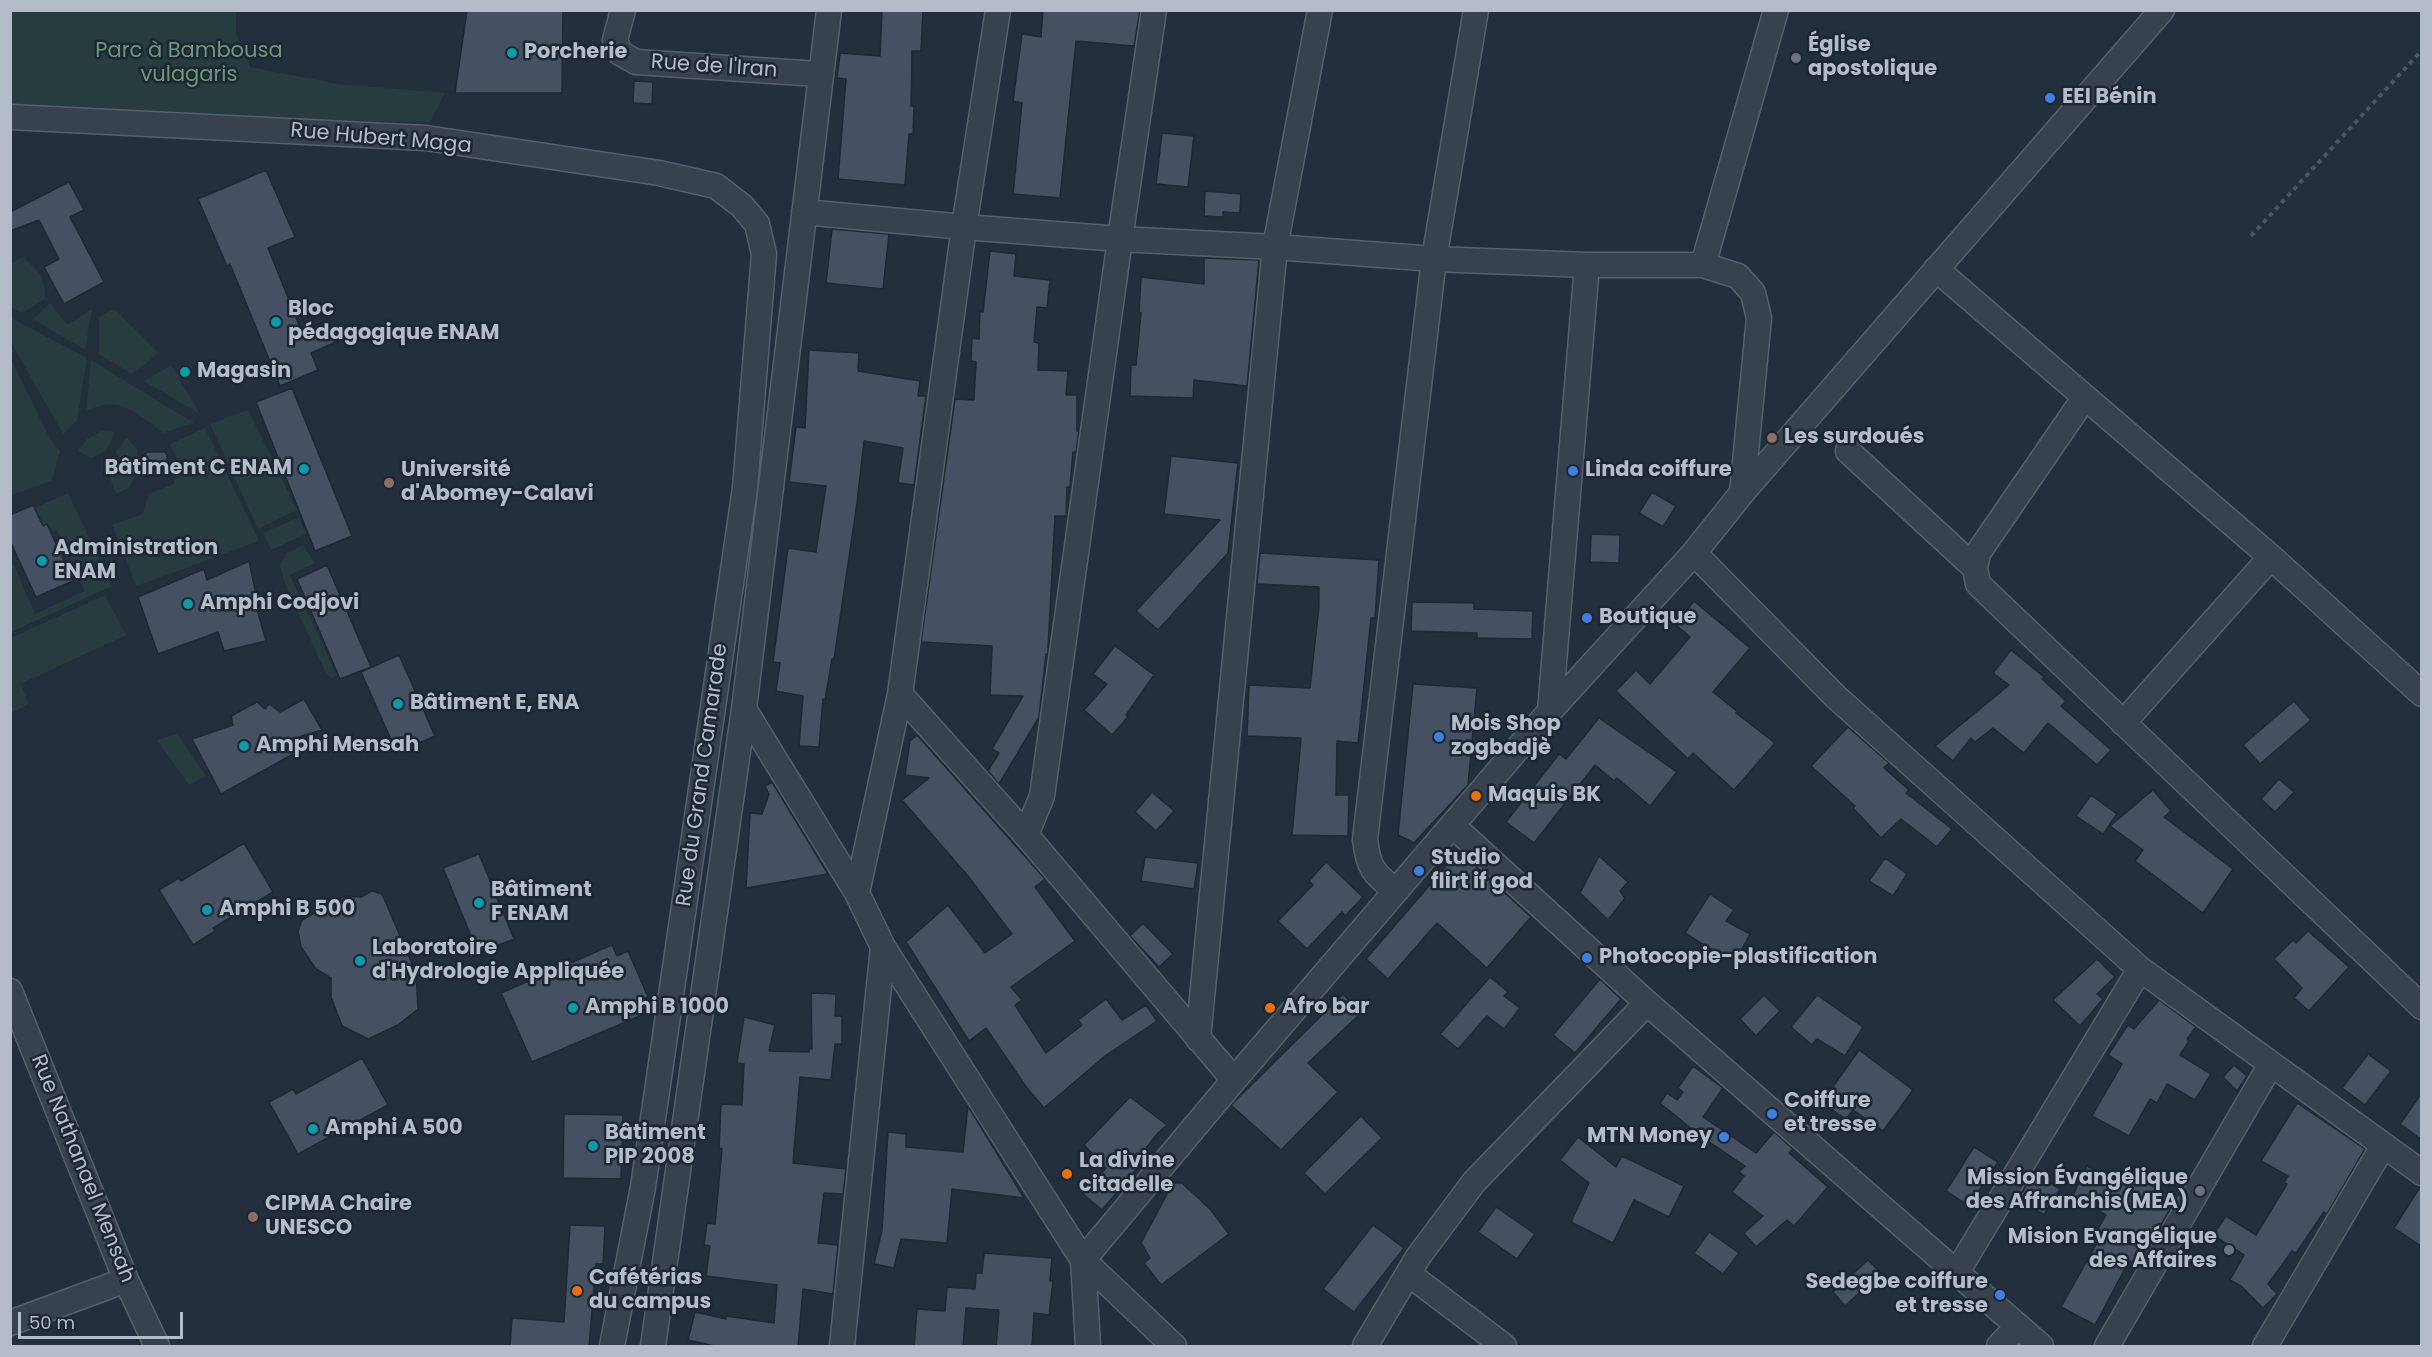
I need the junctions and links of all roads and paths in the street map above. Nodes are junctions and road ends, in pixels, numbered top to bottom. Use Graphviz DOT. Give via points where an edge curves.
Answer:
graph roads {
  1 [pos="622,10"];
  2 [pos="829,10"];
  3 [pos="998,10"];
  4 [pos="1154,10"];
  5 [pos="1320,10"];
  6 [pos="1476,10"];
  7 [pos="1776,10"];
  8 [pos="2162,10"];
  9 [pos="2421,50"];
  10 [pos="818,74"];
  11 [pos="10,117"];
  12 [pos="742,206"];
  13 [pos="804,212"];
  14 [pos="964,227"];
  15 [pos="2251,236"];
  16 [pos="1120,239"];
  17 [pos="1275,246"];
  18 [pos="1434,259"];
  19 [pos="1587,265"];
  20 [pos="1703,265"];
  21 [pos="1936,269"];
  22 [pos="2085,397"];
  23 [pos="1848,451"];
  24 [pos="1742,493"];
  25 [pos="1694,553"];
  26 [pos="2271,557"];
  27 [pos="1975,568"];
  28 [pos="900,694"];
  29 [pos="2421,694"];
  30 [pos="744,709"];
  31 [pos="1550,711"];
  32 [pos="2123,723"];
  33 [pos="1453,826"];
  34 [pos="1026,836"];
  35 [pos="1396,891"];
  36 [pos="857,893"];
  37 [pos="883,947"];
  38 [pos="2140,969"];
  39 [pos="10,991"];
  40 [pos="1647,1003"];
  41 [pos="2421,1007"];
  42 [pos="1198,1039"];
  43 [pos="2271,1064"];
  44 [pos="1234,1080"];
  45 [pos="2383,1146"];
  46 [pos="2421,1173"];
  47 [pos="1083,1260"];
  48 [pos="1957,1272"];
  49 [pos="1410,1275"];
  50 [pos="126,1280"];
  51 [pos="10,1323"];
  52 [pos="2017,1327"];
  53 [pos="157,1347"];
  54 [pos="612,1347"];
  55 [pos="653,1347"];
  56 [pos="842,1347"];
  57 [pos="1088,1347"];
  58 [pos="1174,1347"];
  59 [pos="1365,1347"];
  60 [pos="1504,1347"];
  61 [pos="1999,1347"];
  62 [pos="2041,1347"];
  63 [pos="2107,1347"];
  64 [pos="2265,1347"];
  1 -- 10 [label="street, Rue de l'Iran" via="615,40 620,53 636,62"];
  2 -- 13 [label="street"];
  3 -- 14 [label="street"];
  4 -- 16 [label="street"];
  5 -- 17 [label="street"];
  6 -- 18 [label="street"];
  7 -- 20 [label="street"];
  8 -- 21 [label="street"];
  9 -- 15 [label="path"];
  11 -- 12 [label="street, Rue Hubert Maga" via="426,138 659,173 716,186"];
  12 -- 54 [label="street, Rue du Grand Camarade" via="757,224 764,254 745,488 643,1187"];
  13 -- 14 [label="street"];
  13 -- 30 [label="street"];
  14 -- 16 [label="street"];
  14 -- 28 [label="street"];
  16 -- 17 [label="street"];
  16 -- 34 [label="street" via="1042,796"];
  17 -- 18 [label="street"];
  17 -- 42 [label="street"];
  18 -- 19 [label="street"];
  18 -- 35 [label="street" via="1365,839 1367,861 1377,876"];
  19 -- 20 [label="street"];
  19 -- 31 [label="street"];
  20 -- 24 [label="street" via="1738,276 1753,293 1759,318"];
  21 -- 22 [label="street"];
  21 -- 24 [label="street"];
  22 -- 26 [label="street"];
  22 -- 27 [label="street" via="1978,553"];
  23 -- 27 [label="street"];
  24 -- 25 [label="street"];
  25 -- 31 [label="street"];
  25 -- 38 [label="street" via="1836,697"];
  26 -- 29 [label="street"];
  26 -- 32 [label="street"];
  27 -- 32 [label="street" via="1978,584"];
  28 -- 34 [label="street"];
  28 -- 36 [label="street"];
  30 -- 36 [label="street"];
  30 -- 55 [label="street"];
  31 -- 33 [label="street"];
  32 -- 41 [label="street"];
  33 -- 35 [label="street"];
  33 -- 40 [label="street"];
  34 -- 42 [label="street"];
  35 -- 44 [label="street"];
  36 -- 37 [label="street"];
  37 -- 47 [label="street"];
  37 -- 56 [label="street"];
  38 -- 43 [label="street"];
  38 -- 48 [label="street"];
  39 -- 50 [label="street, Rue Nathanael Mensah"];
  40 -- 48 [label="street"];
  40 -- 49 [label="street" via="1474,1182 1418,1257"];
  42 -- 44 [label="street"];
  43 -- 45 [label="street"];
  43 -- 63 [label="street"];
  44 -- 47 [label="street"];
  45 -- 46 [label="street"];
  45 -- 64 [label="street"];
  47 -- 57 [label="street"];
  47 -- 58 [label="street"];
  48 -- 52 [label="street"];
  49 -- 59 [label="street"];
  49 -- 60 [label="street"];
  50 -- 51 [label="street"];
  50 -- 53 [label="street, Rue Nathanael Mensah"];
  52 -- 61 [label="street"];
  52 -- 62 [label="street"];
}
